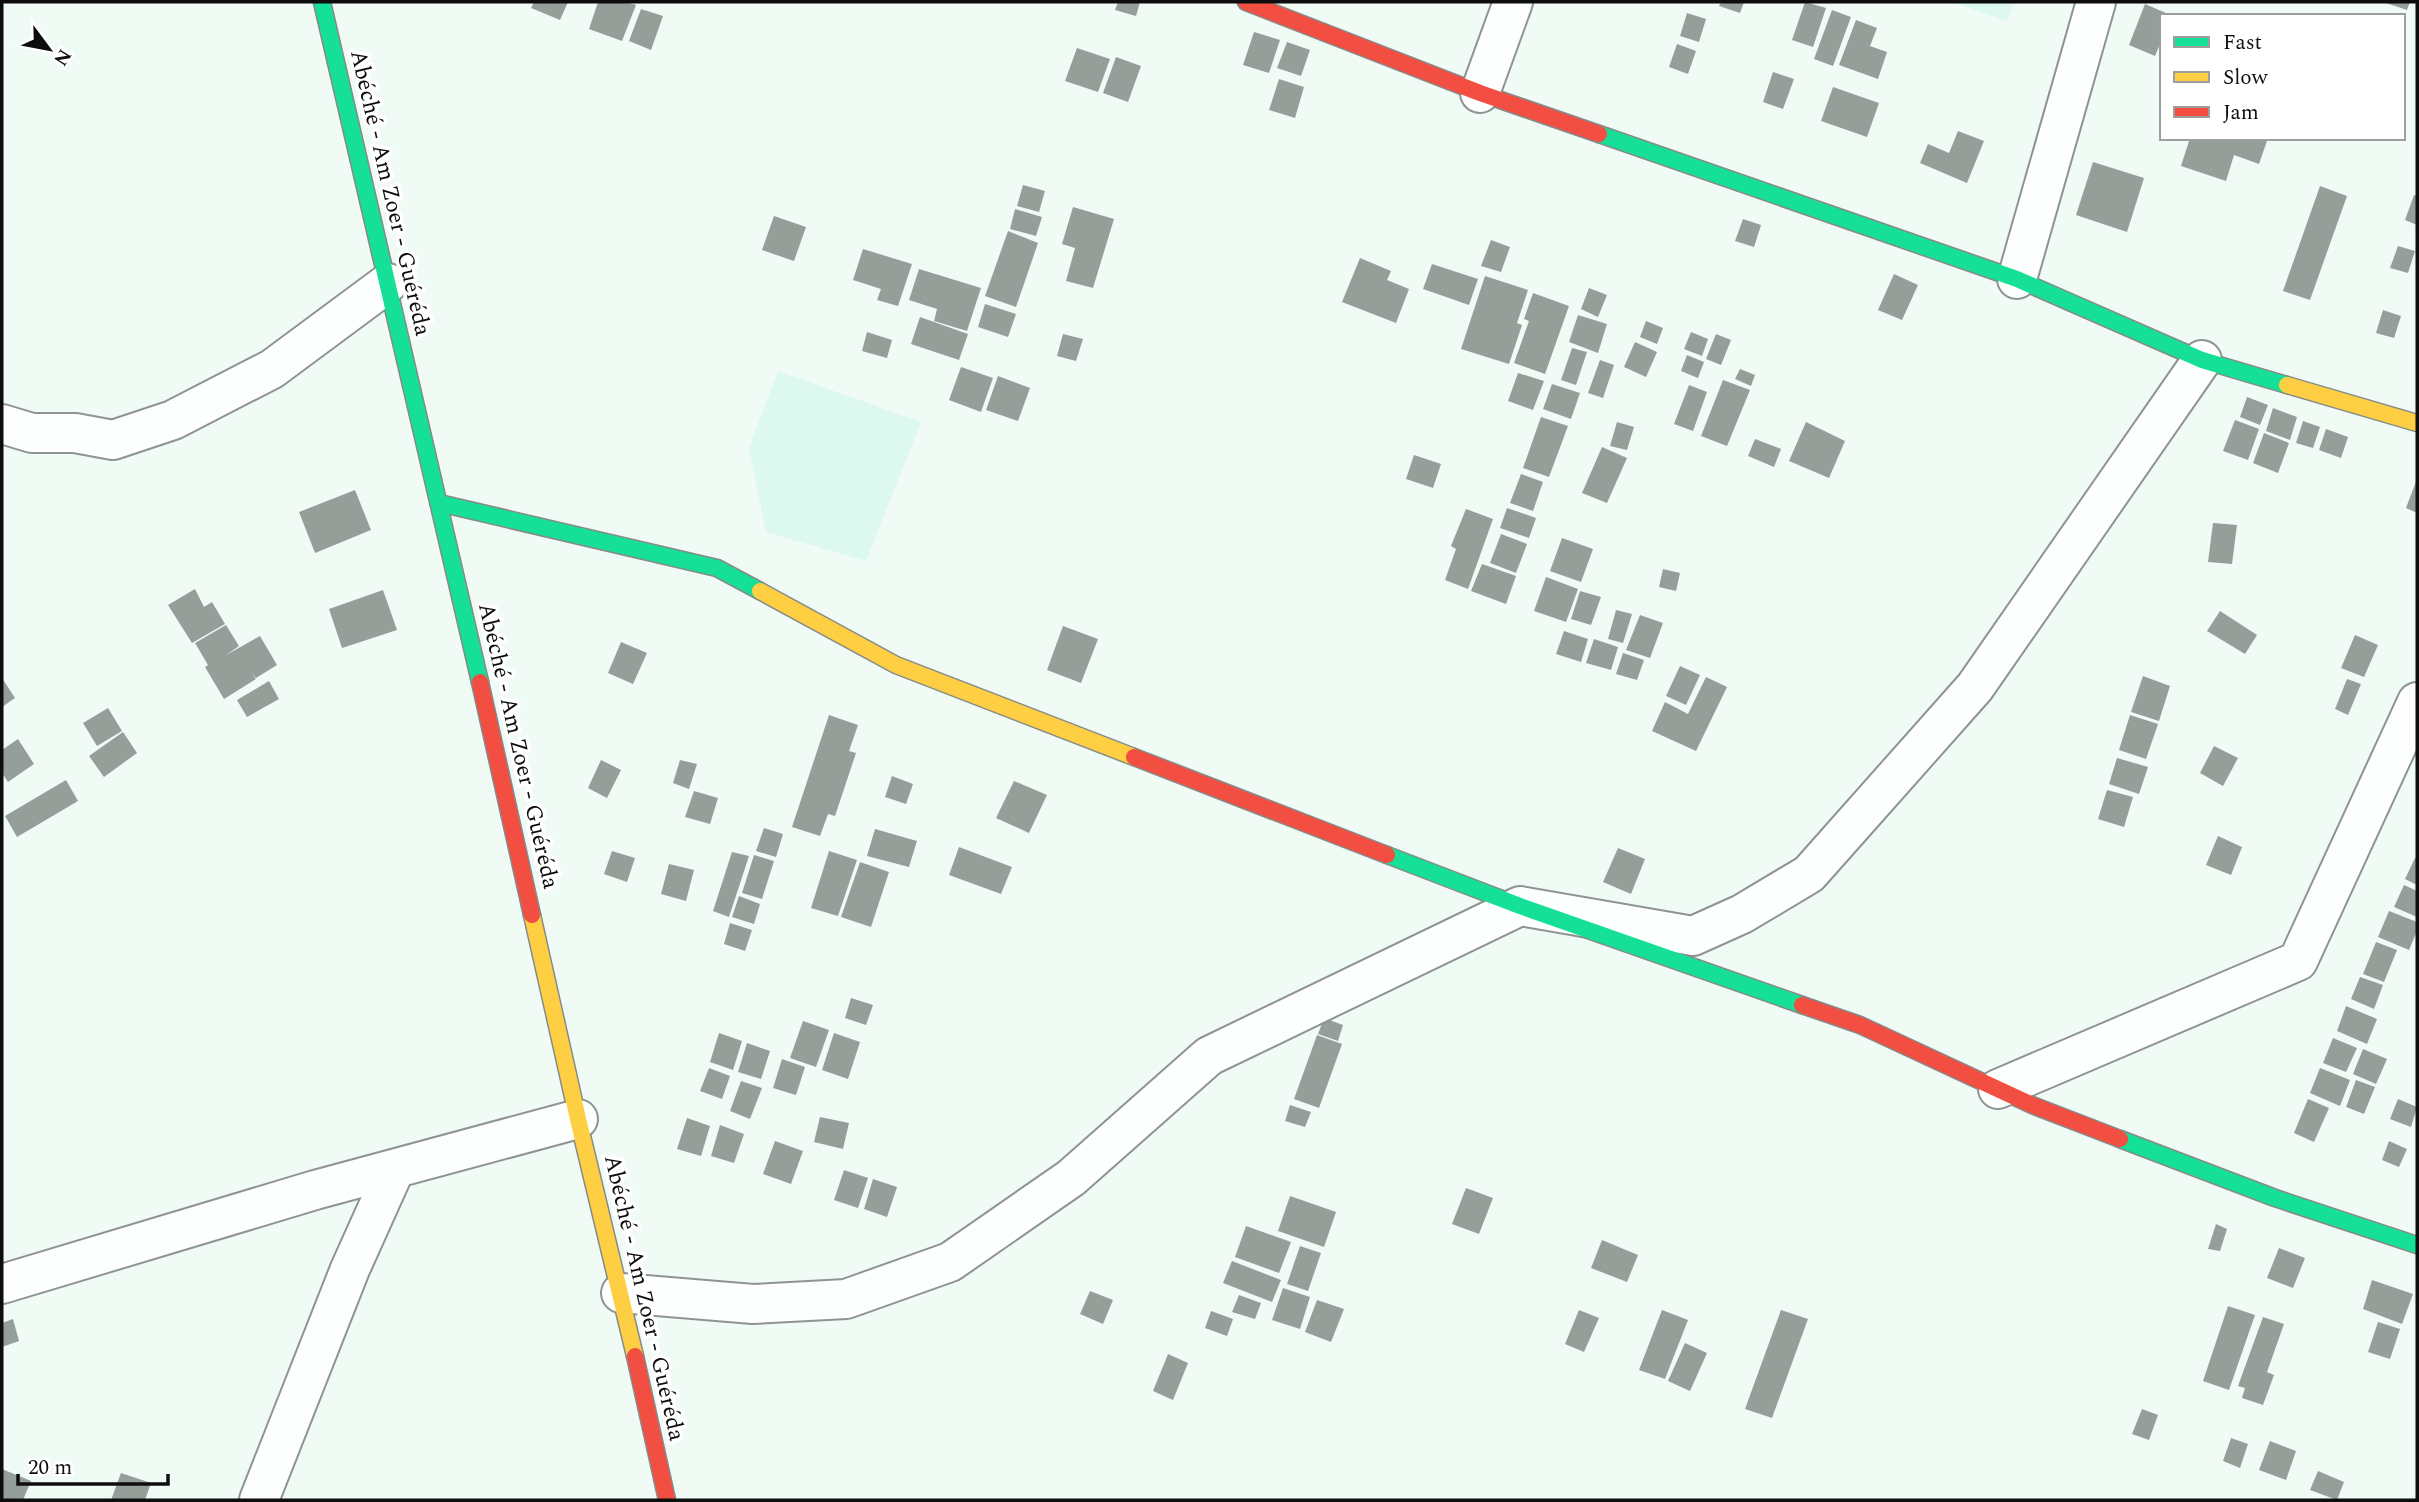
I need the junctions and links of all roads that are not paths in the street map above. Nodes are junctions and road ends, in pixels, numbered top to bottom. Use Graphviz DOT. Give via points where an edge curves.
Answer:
graph roads {
  1 [pos="322,2"];
  2 [pos="1246,2"];
  3 [pos="1513,2"];
  4 [pos="2096,2"];
  5 [pos="1480,93"];
  6 [pos="2017,279"];
  7 [pos="388,283"];
  8 [pos="2202,360"];
  9 [pos="2,424"];
  10 [pos="2417,424"];
  11 [pos="439,503"];
  12 [pos="2417,702"];
  13 [pos="1520,906"];
  14 [pos="1998,1089"];
  15 [pos="578,1119"];
  16 [pos="395,1169"];
  17 [pos="2417,1245"];
  18 [pos="2,1284"];
  19 [pos="621,1293"];
  20 [pos="259,1500"];
  21 [pos="667,1500"];
  1 -- 7 [label="street, Abéché - Am Zoer - Guéréda"];
  2 -- 5 [label="street"];
  3 -- 5 [label="street"];
  4 -- 6 [label="street"];
  5 -- 6 [label="street"];
  6 -- 8 [label="street"];
  7 -- 9 [label="street" via="272,369 173,420 113,440 75,433 32,433"];
  7 -- 11 [label="street, Abéché - Am Zoer - Guéréda"];
  8 -- 10 [label="street"];
  8 -- 13 [label="street" via="1975,687 1809,874 1742,914 1693,936"];
  11 -- 13 [label="street" via="717,568 896,665"];
  11 -- 15 [label="street, Abéché - Am Zoer - Guéréda"];
  12 -- 14 [label="street" via="2298,961"];
  13 -- 14 [label="street" via="1860,1025"];
  13 -- 19 [label="street" via="1209,1056 1071,1178 950,1262 846,1299 753,1304"];
  14 -- 17 [label="street" via="2275,1198"];
  15 -- 16 [label="street"];
  15 -- 19 [label="street, Abéché - Am Zoer - Guéréda"];
  16 -- 18 [label="street"];
  16 -- 20 [label="street" via="350,1269"];
  19 -- 21 [label="street, Abéché - Am Zoer - Guéréda"];
}
